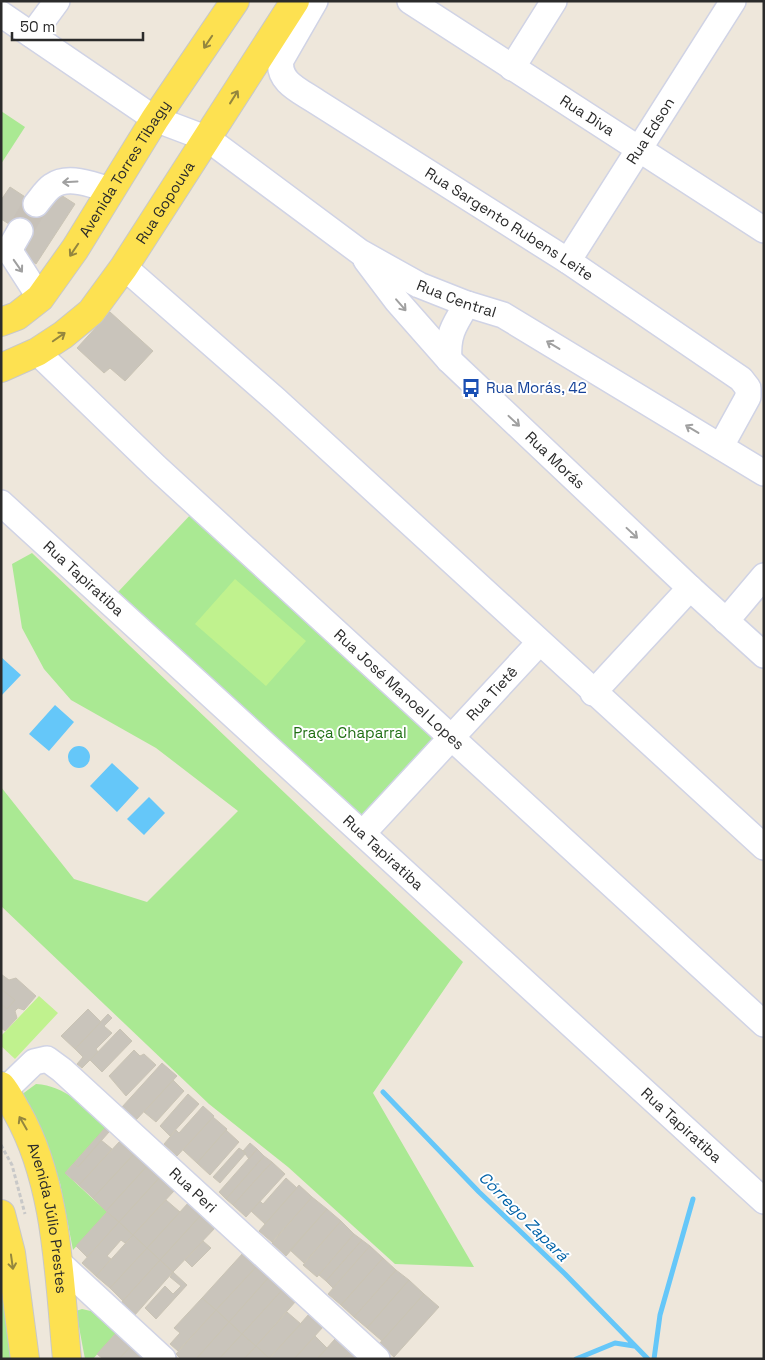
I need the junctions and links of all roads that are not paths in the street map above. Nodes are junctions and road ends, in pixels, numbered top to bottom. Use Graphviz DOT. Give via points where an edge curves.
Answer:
graph roads {
  1 [pos="57,1"];
  2 [pos="235,1"];
  3 [pos="294,1"];
  4 [pos="315,1"];
  5 [pos="410,1"];
  6 [pos="554,1"];
  7 [pos="732,1"];
  8 [pos="1,14"];
  9 [pos="32,35"];
  10 [pos="512,68"];
  11 [pos="155,119"];
  12 [pos="208,139"];
  13 [pos="638,150"];
  14 [pos="112,190"];
  15 [pos="36,204"];
  16 [pos="764,229"];
  17 [pos="20,231"];
  18 [pos="360,252"];
  19 [pos="568,261"];
  20 [pos="124,267"];
  21 [pos="40,298"];
  22 [pos="467,304"];
  23 [pos="1,322"];
  24 [pos="37,352"];
  25 [pos="449,360"];
  26 [pos="1,368"];
  27 [pos="721,446"];
  28 [pos="764,473"];
  29 [pos="1,503"];
  30 [pos="764,576"];
  31 [pos="690,588"];
  32 [pos="726,621"];
  33 [pos="539,643"];
  34 [pos="764,655"];
  35 [pos="592,693"];
  36 [pos="452,736"];
  37 [pos="363,833"];
  38 [pos="764,847"];
  39 [pos="764,1024"];
  40 [pos="3,1088"];
  41 [pos="764,1201"];
  42 [pos="1,1214"];
  43 [pos="58,1262"];
  44 [pos="101,1302"];
  45 [pos="63,1319"];
  46 [pos="25,1359"];
  47 [pos="67,1359"];
  48 [pos="163,1359"];
  49 [pos="377,1359"];
  1 -- 9 [label="street"];
  2 -- 11 [label="main road, Avenida Torres Tibagy, one-way"];
  12 -- 3 [label="main road, Rua Gopouva, one-way"];
  4 -- 19 [label="street, Rua Sargento Rubens Leite" via="281,60 279,70 284,79"];
  5 -- 10 [label="street, Rua Diva"];
  6 -- 10 [label="street"];
  7 -- 13 [label="street, Rua Edson"];
  8 -- 9 [label="street, Rua Central"];
  9 -- 11 [label="street, Rua Central"];
  10 -- 13 [label="street, Rua Diva"];
  11 -- 12 [label="street, Rua Central"];
  11 -- 14 [label="main road, Avenida Torres Tibagy"];
  12 -- 18 [label="street, Rua Central"];
  12 -- 20 [label="main road, Rua Gopouva"];
  13 -- 16 [label="street, Rua Diva"];
  13 -- 19 [label="street, Rua Edson"];
  14 -- 15 [label="street, one-way" via="66,181 52,185"];
  14 -- 21 [label="main road, Avenida Torres Tibagy, one-way"];
  17 -- 21 [label="street, one-way" via="11,253"];
  18 -- 22 [label="street, Rua Central" via="418,285"];
  18 -- 25 [label="street, Rua Morás, one-way" via="397,301"];
  19 -- 27 [label="street, Rua Sargento Rubens Leite" via="741,379 748,388 748,397"];
  24 -- 20 [label="main road, Rua Gopouva, one-way" via="91,312"];
  20 -- 33 [label="street" via="277,401"];
  21 -- 23 [label="main road, Avenida Torres Tibagy" via="17,316"];
  22 -- 25 [label="street" via="452,329 448,343"];
  27 -- 22 [label="street, Rua Central, one-way" via="503,315"];
  24 -- 26 [label="main road, Rua Gopouva"];
  24 -- 36 [label="street, Rua José Manoel Lopes" via="156,467"];
  25 -- 31 [label="street, Rua Morás, one-way"];
  27 -- 28 [label="street, Rua Central"];
  29 -- 37 [label="street, Rua Tapiratiba"];
  30 -- 32 [label="street"];
  31 -- 32 [label="street, Rua Morás"];
  31 -- 35 [label="street"];
  32 -- 34 [label="street, Rua Morás"];
  33 -- 35 [label="street"];
  33 -- 36 [label="street, Rua Tietê"];
  35 -- 38 [label="street"];
  36 -- 37 [label="street, Rua Tietê"];
  36 -- 39 [label="street, Rua José Manoel Lopes"];
  37 -- 41 [label="street, Rua Tapiratiba"];
  43 -- 40 [label="main road, Avenida Júlio Prestes, one-way" via="43,1177 28,1131"];
  40 -- 49 [label="street, Rua Peri" via="34,1062 47,1059"];
  42 -- 46 [label="main road, one-way" via="11,1252"];
  43 -- 44 [label="street"];
  43 -- 45 [label="main road, Avenida Júlio Prestes"];
  44 -- 45 [label="street" via="82,1298 72,1300 66,1306"];
  44 -- 48 [label="street"];
  45 -- 47 [label="main road, Avenida Júlio Prestes"];
}
